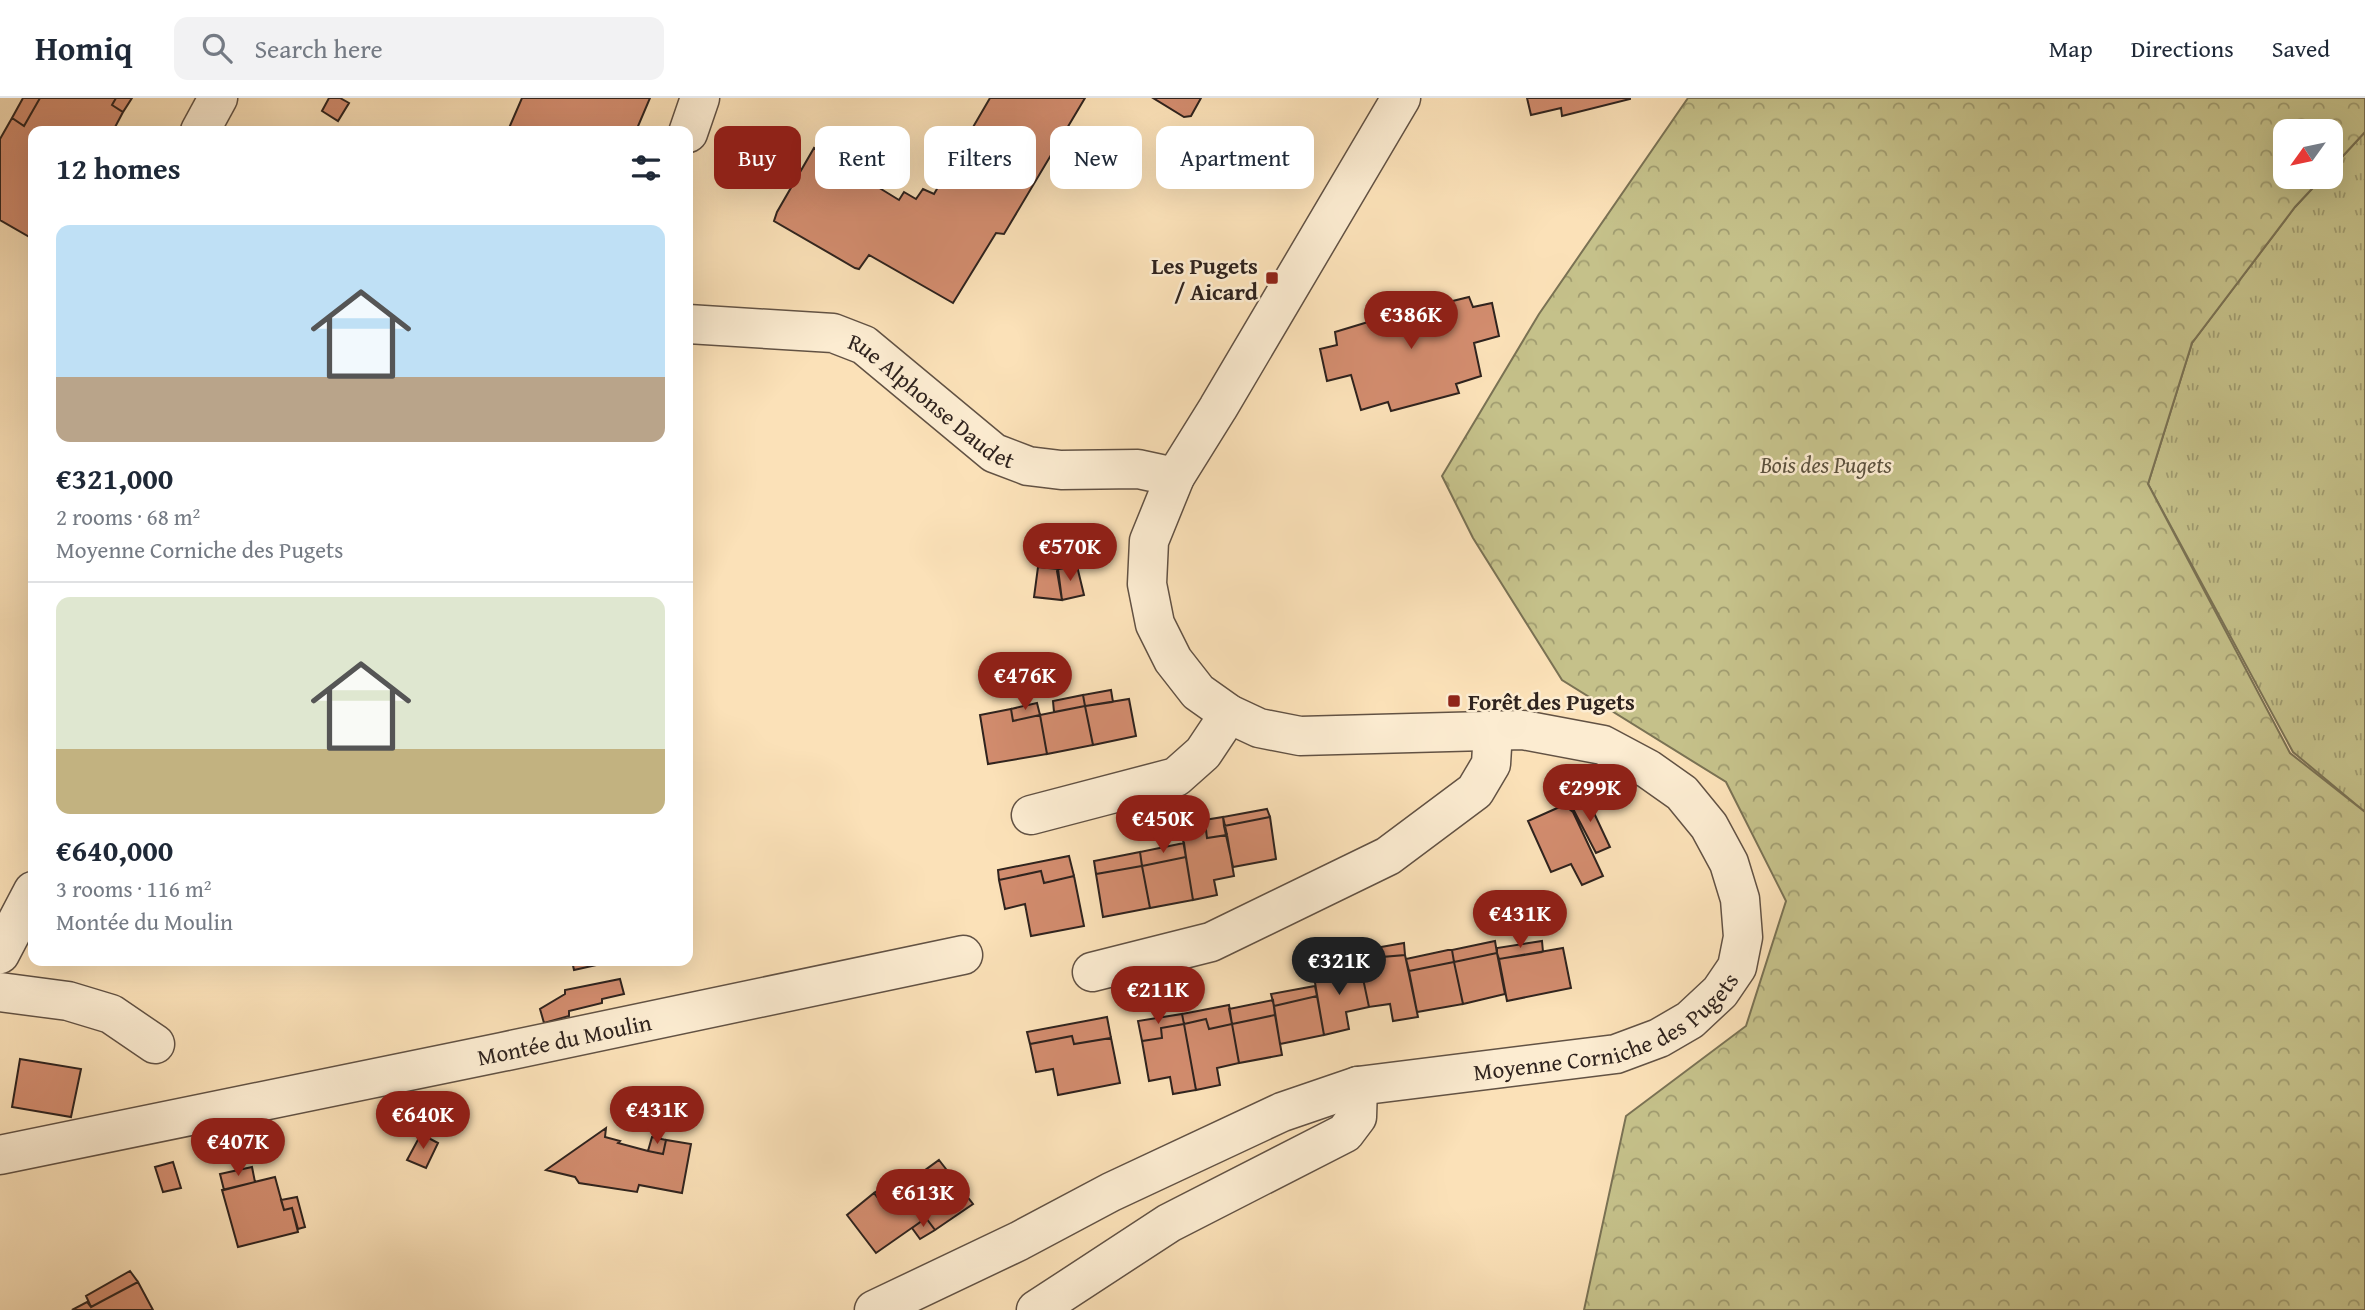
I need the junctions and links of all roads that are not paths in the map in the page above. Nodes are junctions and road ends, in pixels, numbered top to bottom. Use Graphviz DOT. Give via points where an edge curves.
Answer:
graph roads {
  1 [pos="218,98"];
  2 [pos="701,98"];
  3 [pos="1401,98"];
  4 [pos="203,126"];
  5 [pos="690,126"];
  6 [pos="693,324"];
  7 [pos="1175,477"];
  8 [pos="1229,714"];
  9 [pos="1493,731"];
  10 [pos="1031,815"];
  11 [pos="28,901"];
  12 [pos="0,954"];
  13 [pos="963,955"];
  14 [pos="1092,972"];
  15 [pos="0,992"];
  16 [pos="155,1044"];
  17 [pos="1358,1086"];
  18 [pos="0,1154"];
  19 [pos="874,1310"];
  20 [pos="1036,1310"];
  1 -- 4 [label="street"];
  2 -- 5 [label="street"];
  3 -- 7 [label="street, Moyenne Corniche des Pugets"];
  6 -- 7 [label="street, Rue Alphonse Daudet" via="833,333 864,345 994,453 1028,466 1138,469"];
  7 -- 8 [label="street, Moyenne Corniche des Pugets" via="1149,541 1147,584 1155,624 1173,660 1198,692"];
  8 -- 9 [label="street, Moyenne Corniche des Pugets" via="1259,728 1300,736"];
  8 -- 10 [label="street" via="1203,753 1176,777"];
  9 -- 14 [label="street" via="1491,764 1475,791 1388,856 1211,942"];
  9 -- 17 [label="street, Moyenne Corniche des Pugets" via="1523,730 1604,745 1682,793 1709,826 1729,863 1740,899 1743,937 1737,967 1720,992 1690,1020 1616,1054"];
  11 -- 12 [label="street"];
  13 -- 18 [label="street, Montée du Moulin"];
  15 -- 16 [label="street" via="68,1001 111,1014"];
  17 -- 19 [label="street, Moyenne Corniche des Pugets" via="1240,1130"];
  17 -- 20 [label="street" via="1357,1117 1345,1133 1169,1223"];
}
